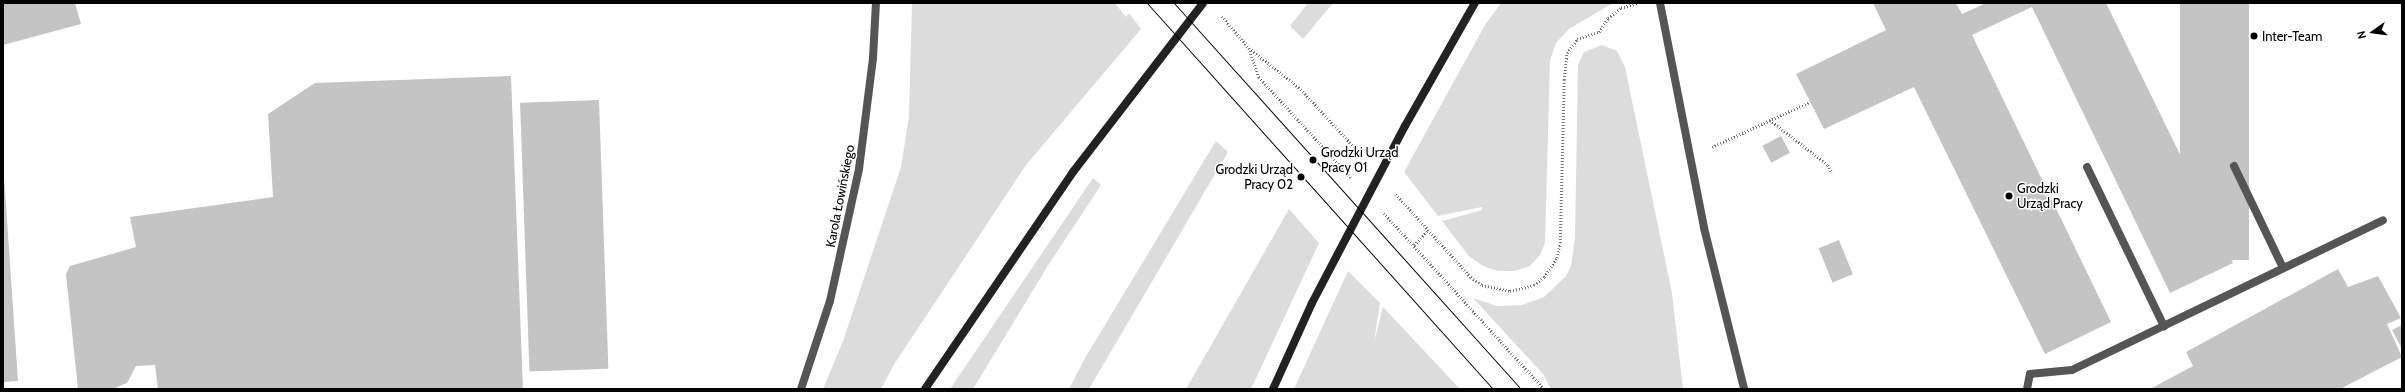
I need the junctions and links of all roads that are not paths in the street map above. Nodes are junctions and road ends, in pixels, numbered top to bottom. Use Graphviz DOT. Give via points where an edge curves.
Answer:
graph roads {
  1 [pos="876,3"];
  2 [pos="1202,3"];
  3 [pos="1476,3"];
  4 [pos="1660,3"];
  5 [pos="2234,166"];
  6 [pos="2087,167"];
  7 [pos="2383,220"];
  8 [pos="2283,268"];
  9 [pos="2164,326"];
  10 [pos="801,389"];
  11 [pos="925,389"];
  12 [pos="1273,389"];
  13 [pos="1744,389"];
  14 [pos="2027,389"];
  1 -- 10 [label="street, Karola Łowińskiego" via="873,58 858,169 830,301"];
  2 -- 11 [label="main road" via="1073,172"];
  3 -- 12 [label="main road" via="1405,126 1322,283"];
  4 -- 13 [label="street" via="1704,228"];
  5 -- 8 [label="street"];
  6 -- 9 [label="street"];
  7 -- 8 [label="street"];
  8 -- 9 [label="street"];
  9 -- 14 [label="street" via="2072,370 2030,374"];
}
